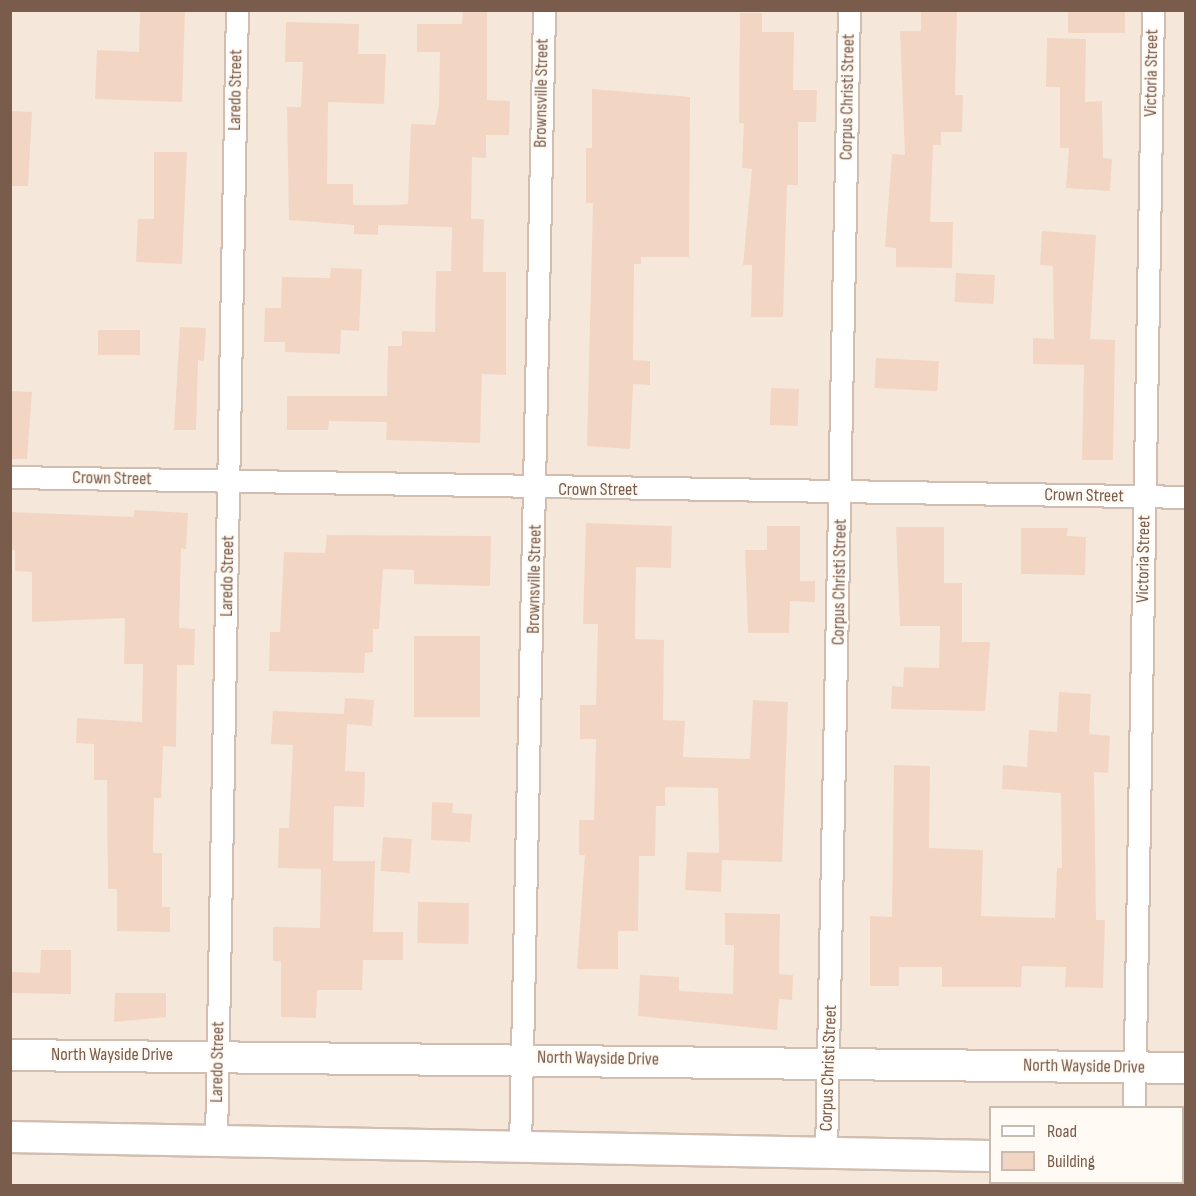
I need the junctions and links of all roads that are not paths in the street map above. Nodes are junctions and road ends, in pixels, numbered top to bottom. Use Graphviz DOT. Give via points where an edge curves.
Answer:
graph roads {
  1 [pos="237,10"];
  2 [pos="544,10"];
  3 [pos="849,10"];
  4 [pos="1153,10"];
  5 [pos="10,477"];
  6 [pos="230,481"];
  7 [pos="537,489"];
  8 [pos="842,492"];
  9 [pos="1145,497"];
  10 [pos="1185,497"];
  11 [pos="10,1055"];
  12 [pos="217,1056"];
  13 [pos="524,1058"];
  14 [pos="831,1063"];
  15 [pos="1133,1067"];
  16 [pos="1185,1068"];
  17 [pos="1134,1106"];
  18 [pos="10,1137"];
  19 [pos="216,1141"];
  20 [pos="520,1148"];
  21 [pos="826,1154"];
  22 [pos="989,1156"];
  1 -- 6 [label="street, Laredo Street"];
  2 -- 7 [label="street, Brownsville Street"];
  3 -- 8 [label="street, Corpus Christi Street"];
  4 -- 9 [label="street, Victoria Street"];
  5 -- 6 [label="street, Crown Street"];
  6 -- 7 [label="street, Crown Street"];
  6 -- 12 [label="street, Laredo Street"];
  7 -- 8 [label="street, Crown Street"];
  7 -- 13 [label="street, Brownsville Street"];
  8 -- 9 [label="street, Crown Street"];
  8 -- 14 [label="street, Corpus Christi Street"];
  9 -- 10 [label="street, Crown Street"];
  9 -- 15 [label="street, Victoria Street"];
  11 -- 12 [label="main road, North Wayside Drive"];
  12 -- 13 [label="main road, North Wayside Drive"];
  12 -- 19 [label="street, Laredo Street"];
  13 -- 14 [label="main road, North Wayside Drive"];
  13 -- 20 [label="street, Brownsville Street"];
  14 -- 15 [label="main road, North Wayside Drive"];
  14 -- 21 [label="street, Corpus Christi Street"];
  15 -- 16 [label="main road, North Wayside Drive"];
  15 -- 17 [label="street, Victoria Street"];
  18 -- 19 [label="main road"];
  19 -- 20 [label="main road"];
  20 -- 21 [label="main road"];
  21 -- 22 [label="main road"];
}
